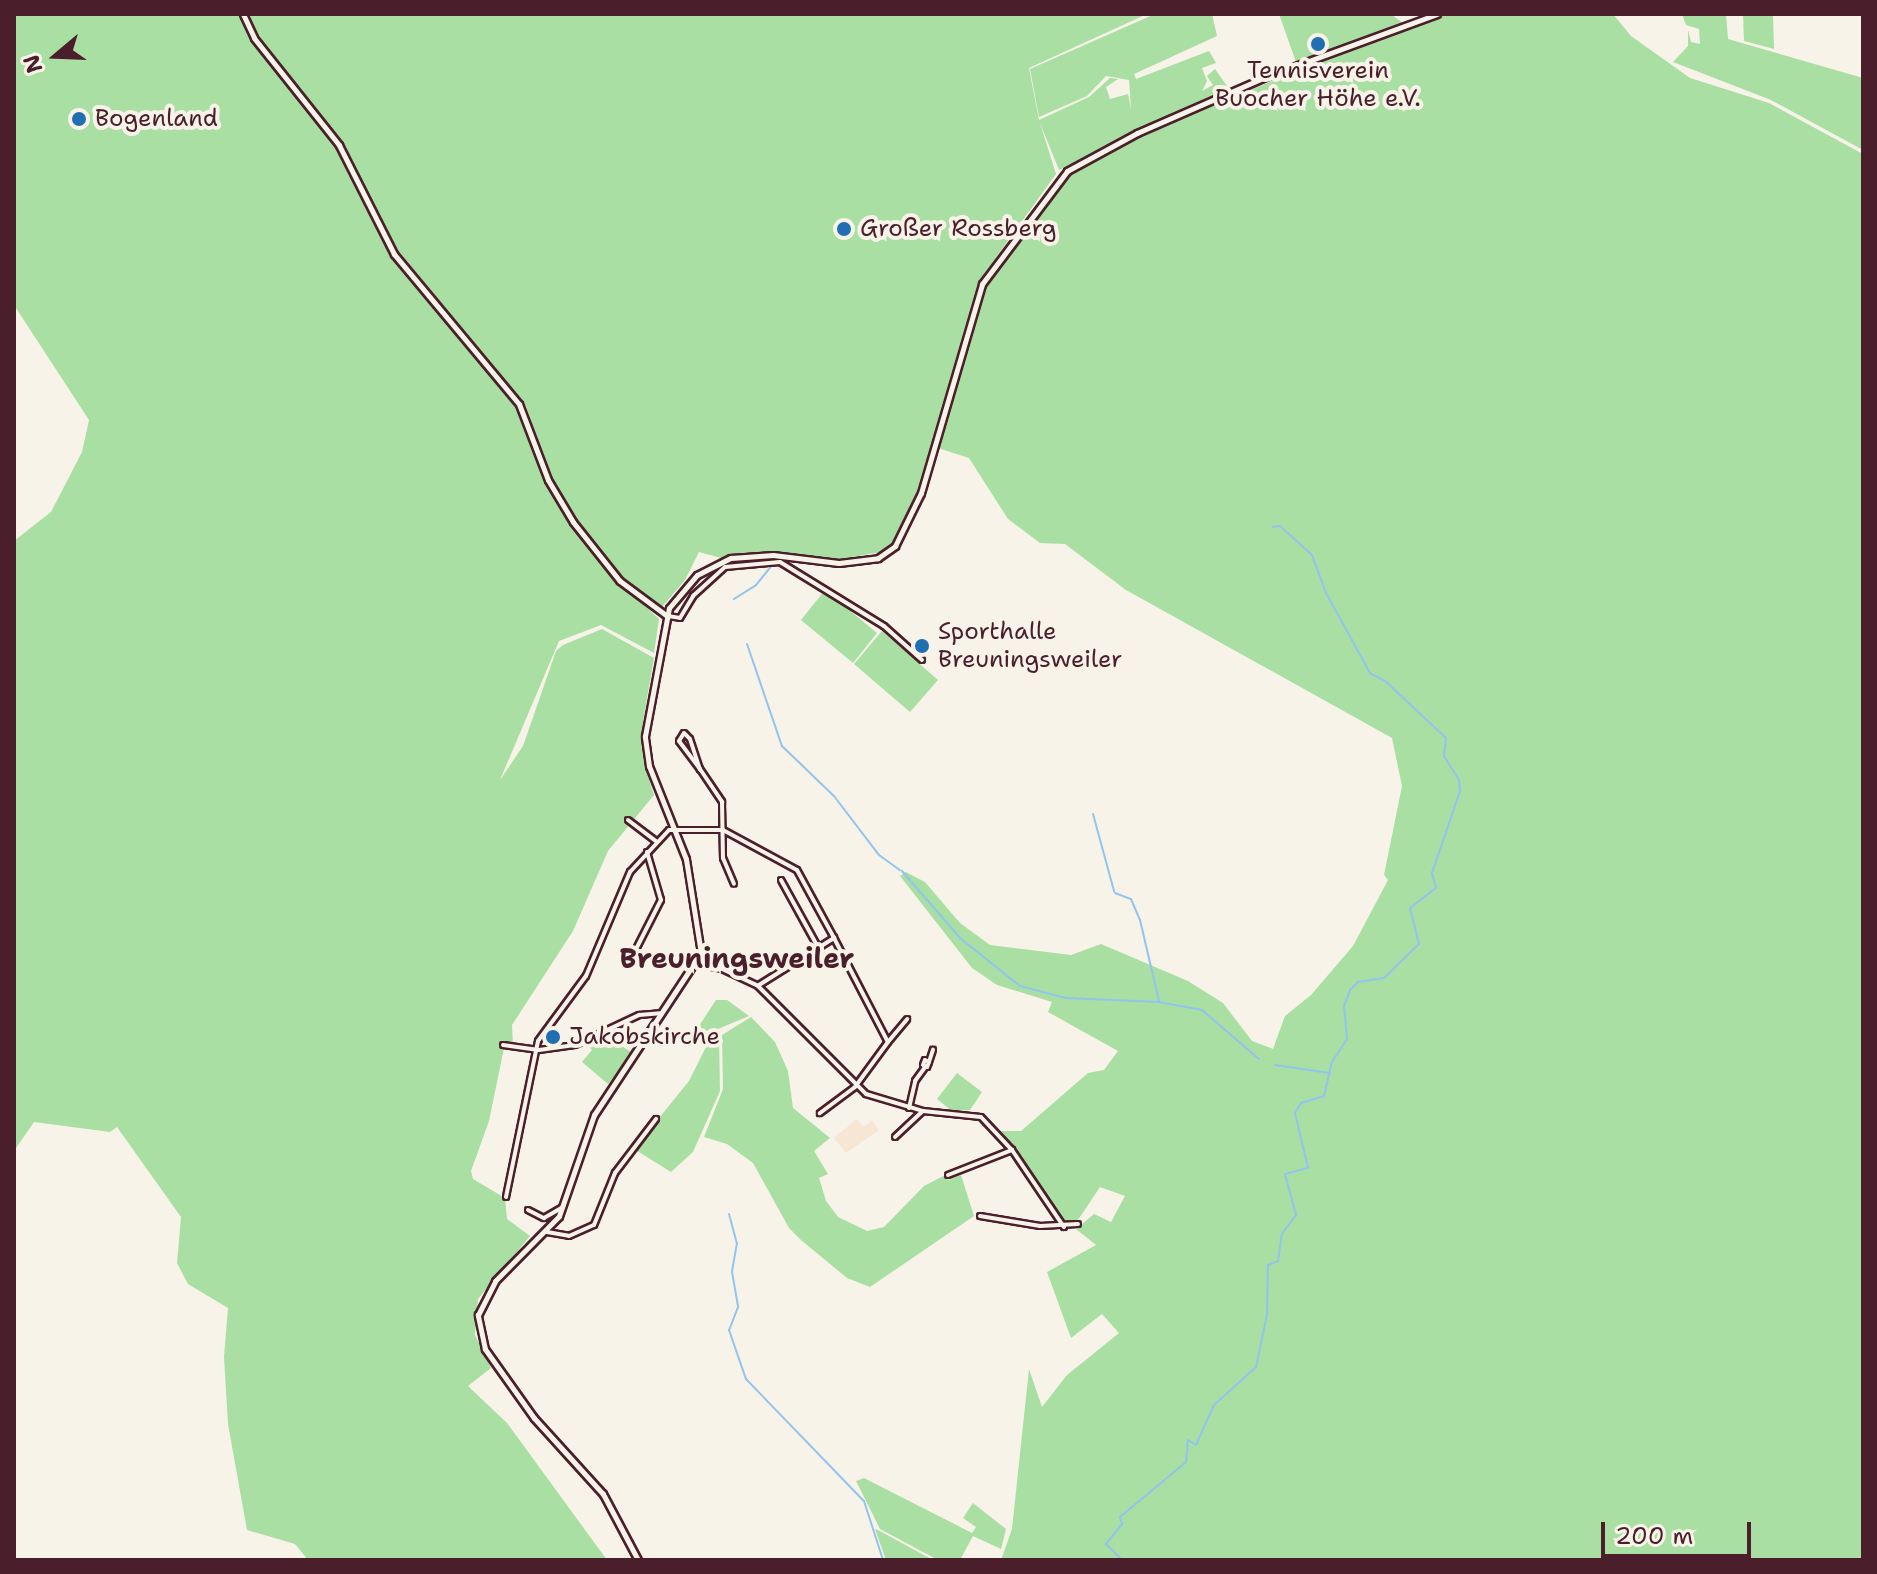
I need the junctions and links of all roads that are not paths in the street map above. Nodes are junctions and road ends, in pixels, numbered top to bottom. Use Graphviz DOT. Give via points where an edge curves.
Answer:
graph roads {
  1 [pos="243,14"];
  2 [pos="1437,14"];
  3 [pos="666,615"];
  4 [pos="922,660"];
  5 [pos="700,769"];
  6 [pos="628,820"];
  7 [pos="677,829"];
  8 [pos="723,830"];
  9 [pos="656,841"];
  10 [pos="647,852"];
  11 [pos="781,880"];
  12 [pos="734,884"];
  13 [pos="834,938"];
  14 [pos="818,947"];
  15 [pos="629,963"];
  16 [pos="695,964"];
  17 [pos="758,986"];
  18 [pos="660,1013"];
  19 [pos="907,1019"];
  20 [pos="888,1042"];
  21 [pos="503,1045"];
  22 [pos="534,1050"];
  23 [pos="933,1050"];
  24 [pos="855,1087"];
  25 [pos="909,1108"];
  26 [pos="923,1111"];
  27 [pos="820,1113"];
  28 [pos="656,1119"];
  29 [pos="895,1137"];
  30 [pos="1012,1150"];
  31 [pos="948,1175"];
  32 [pos="506,1197"];
  33 [pos="563,1207"];
  34 [pos="528,1210"];
  35 [pos="980,1216"];
  36 [pos="1078,1224"];
  37 [pos="1064,1227"];
  38 [pos="547,1232"];
  39 [pos="638,1560"];
  1 -- 3 [label="street" via="254,38 339,145 394,254 519,404 548,480 573,522 620,581"];
  2 -- 3 [label="street" via="1265,77 1137,133 1067,171 982,284 921,493 895,546 878,558 839,563 743,556 717,563 691,580"];
  3 -- 4 [label="street" via="680,618 703,585 725,567 760,560 786,563 884,626"];
  3 -- 7 [label="street" via="645,736 649,766"];
  5 -- 5 [label="street" via="689,737 680,735 680,744"];
  5 -- 8 [label="street" via="722,800"];
  6 -- 9 [label="street"];
  7 -- 8 [label="street"];
  7 -- 9 [label="street"];
  7 -- 16 [label="street" via="700,928 701,953"];
  8 -- 12 [label="street" via="723,858"];
  8 -- 13 [label="street" via="797,870"];
  9 -- 10 [label="street"];
  10 -- 15 [label="street" via="661,900"];
  10 -- 22 [label="street" via="622,886 578,989"];
  11 -- 14 [label="street"];
  13 -- 14 [label="street"];
  13 -- 20 [label="street"];
  14 -- 17 [label="street"];
  16 -- 17 [label="street" via="722,969"];
  16 -- 18 [label="street"];
  17 -- 24 [label="street" via="815,1038"];
  18 -- 22 [label="street" via="639,1015 575,1045"];
  18 -- 33 [label="street" via="594,1115"];
  19 -- 20 [label="street"];
  20 -- 24 [label="street"];
  21 -- 22 [label="street"];
  22 -- 32 [label="street"];
  23 -- 25 [label="street" via="915,1081"];
  24 -- 25 [label="street"];
  24 -- 27 [label="street"];
  25 -- 26 [label="street"];
  26 -- 29 [label="street"];
  26 -- 30 [label="street" via="971,1113 991,1125"];
  28 -- 38 [label="street" via="615,1173 594,1225 569,1236"];
  30 -- 31 [label="street"];
  30 -- 37 [label="street"];
  33 -- 34 [label="street" via="544,1218"];
  33 -- 38 [label="street"];
  35 -- 37 [label="street"];
  36 -- 37 [label="street"];
  38 -- 39 [label="street" via="485,1295 478,1315 480,1337 534,1418 603,1494"];
}
